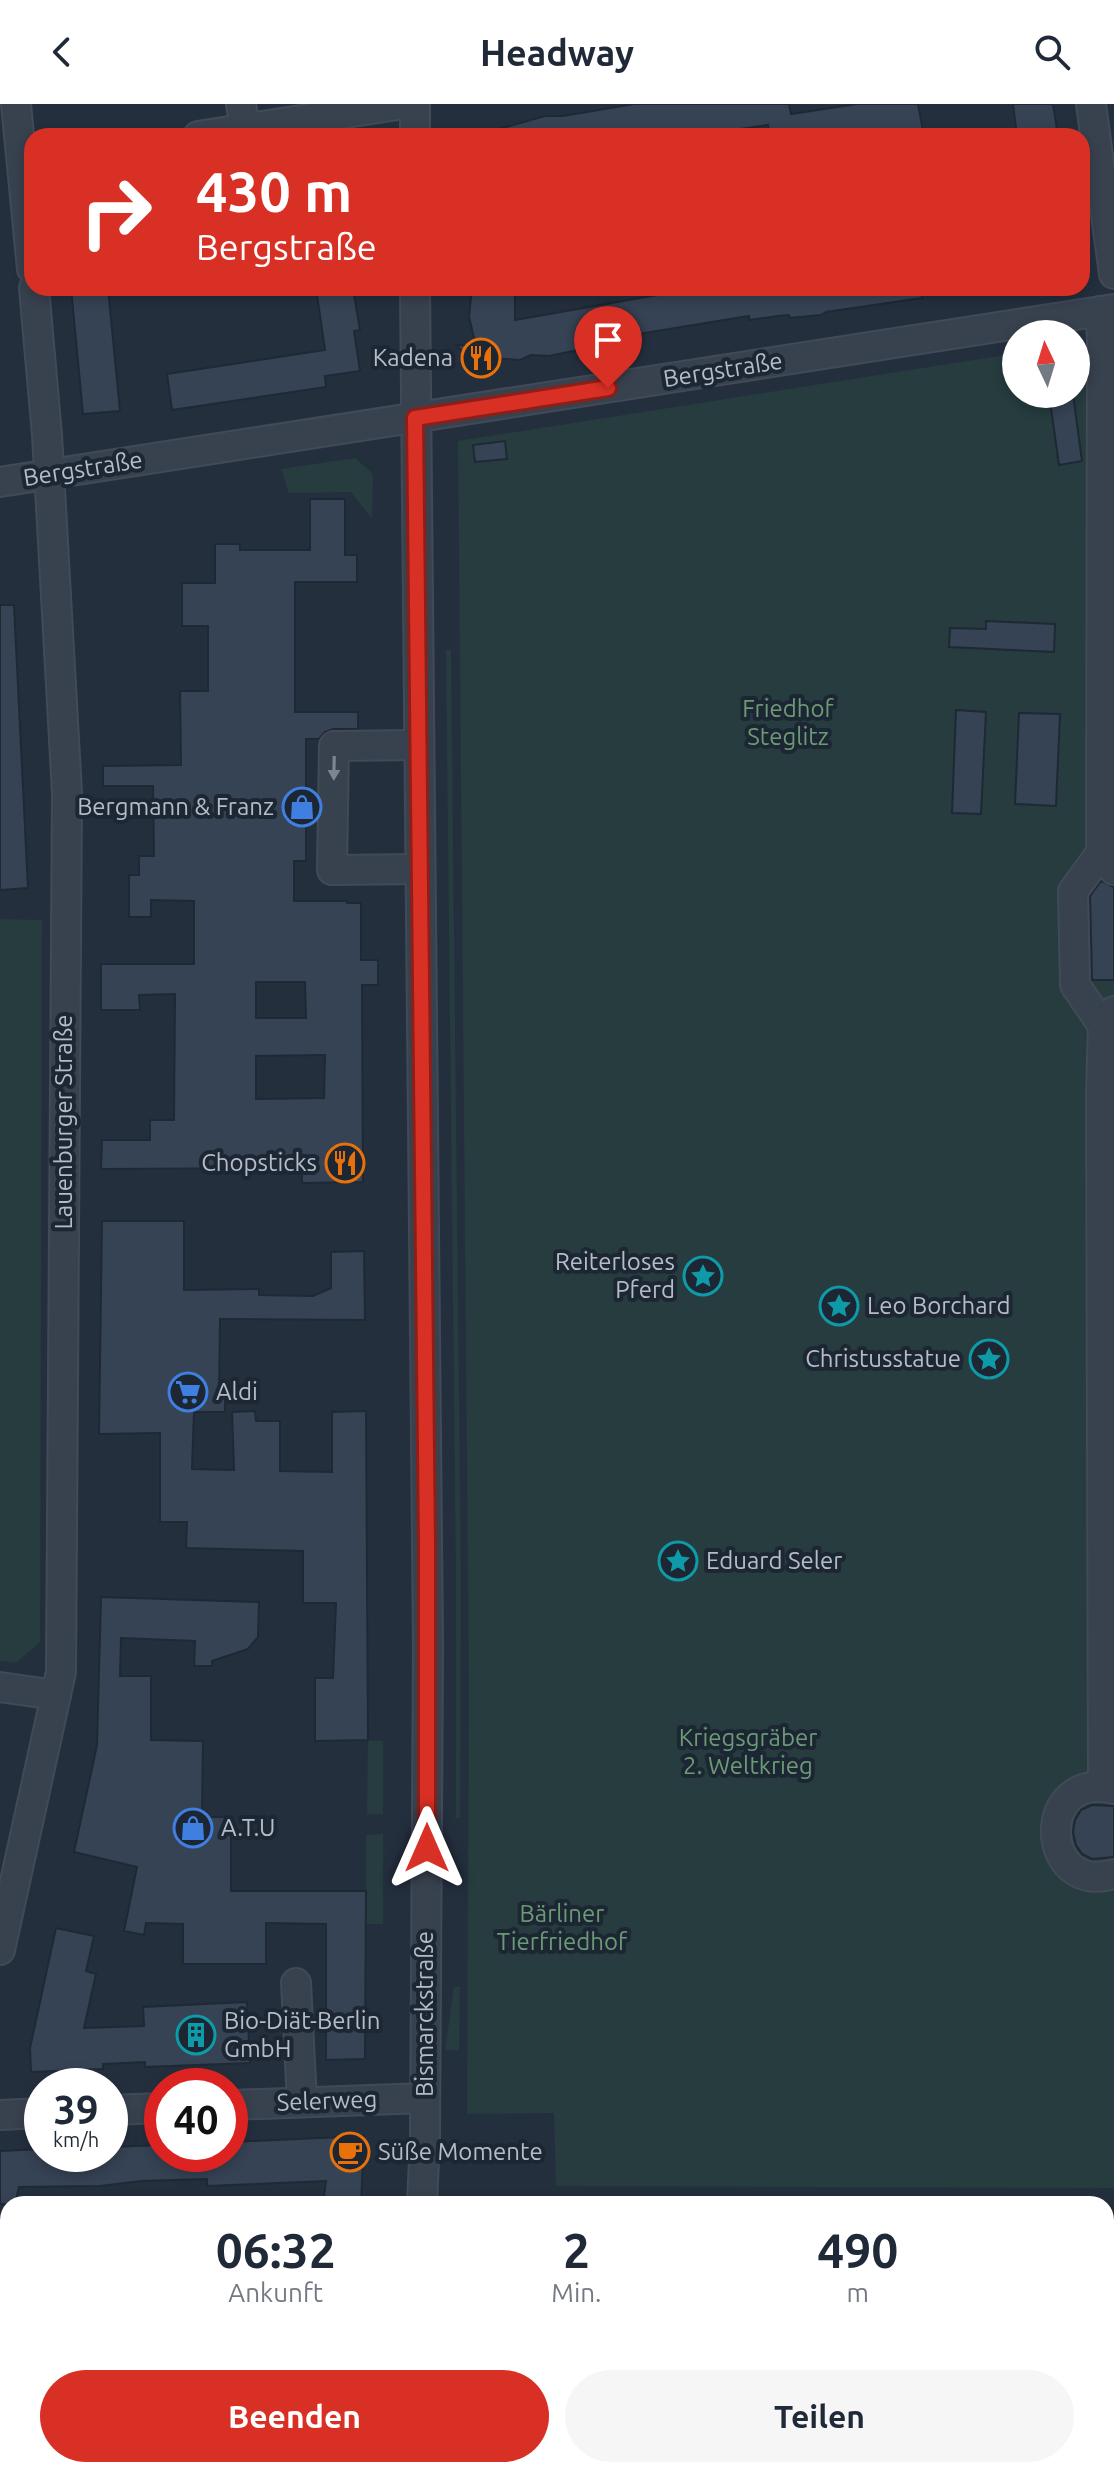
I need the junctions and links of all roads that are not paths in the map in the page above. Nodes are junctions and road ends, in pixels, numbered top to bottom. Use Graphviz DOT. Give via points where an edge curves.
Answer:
graph roads {
  1 [pos="16,104"];
  2 [pos="404,104"];
  3 [pos="415,104"];
  4 [pos="1091,104"];
  5 [pos="243,116"];
  6 [pos="216,128"];
  7 [pos="415,128"];
  8 [pos="18,164"];
  9 [pos="24,209"];
  10 [pos="1114,274"];
  11 [pos="35,296"];
  12 [pos="415,296"];
  13 [pos="1107,310"];
  14 [pos="415,418"];
  15 [pos="50,475"];
  16 [pos="0,482"];
  17 [pos="419,745"];
  18 [pos="1107,862"];
  19 [pos="420,869"];
  20 [pos="1108,1018"];
  21 [pos="0,1687"];
  22 [pos="56,1695"];
  23 [pos="1108,1788"];
  24 [pos="1114,1874"];
  25 [pos="0,1950"];
  26 [pos="296,1983"];
  27 [pos="425,2098"];
  28 [pos="302,2102"];
  29 [pos="248,2104"];
  30 [pos="24,2114"];
  31 [pos="0,2115"];
  32 [pos="422,2196"];
  1 -- 8 [label="street"];
  2 -- 5 [label="street"];
  3 -- 7 [label="street"];
  4 -- 10 [label="street"];
  5 -- 6 [label="street"];
  8 -- 9 [label="street"];
  11 -- 15 [label="street, Lauenburger Straße"];
  12 -- 14 [label="street, Bismarckstraße"];
  13 -- 14 [label="street, Bergstraße"];
  13 -- 18 [label="street" via="1102,340"];
  14 -- 15 [label="street, Bergstraße"];
  14 -- 17 [label="street, Bismarckstraße"];
  15 -- 16 [label="street, Bergstraße"];
  15 -- 22 [label="street, Lauenburger Straße" via="67,793 61,1659"];
  17 -- 19 [label="street, Bismarckstraße"];
  17 -- 19 [label="street, one-way" via="334,746 332,870"];
  18 -- 20 [label="street" via="1073,891 1075,985"];
  19 -- 27 [label="street, Bismarckstraße" via="428,1632"];
  20 -- 23 [label="street"];
  21 -- 22 [label="street"];
  22 -- 25 [label="street, Lauenburger Straße"];
  23 -- 24 [label="street" via="1080,1791 1068,1799 1059,1810 1055,1838 1067,1864 1078,1872"];
  26 -- 28 [label="street"];
  27 -- 28 [label="street, Selerweg"];
  27 -- 32 [label="street, Bismarckstraße"];
  28 -- 29 [label="street, Selerweg"];
  30 -- 31 [label="street"];
}
